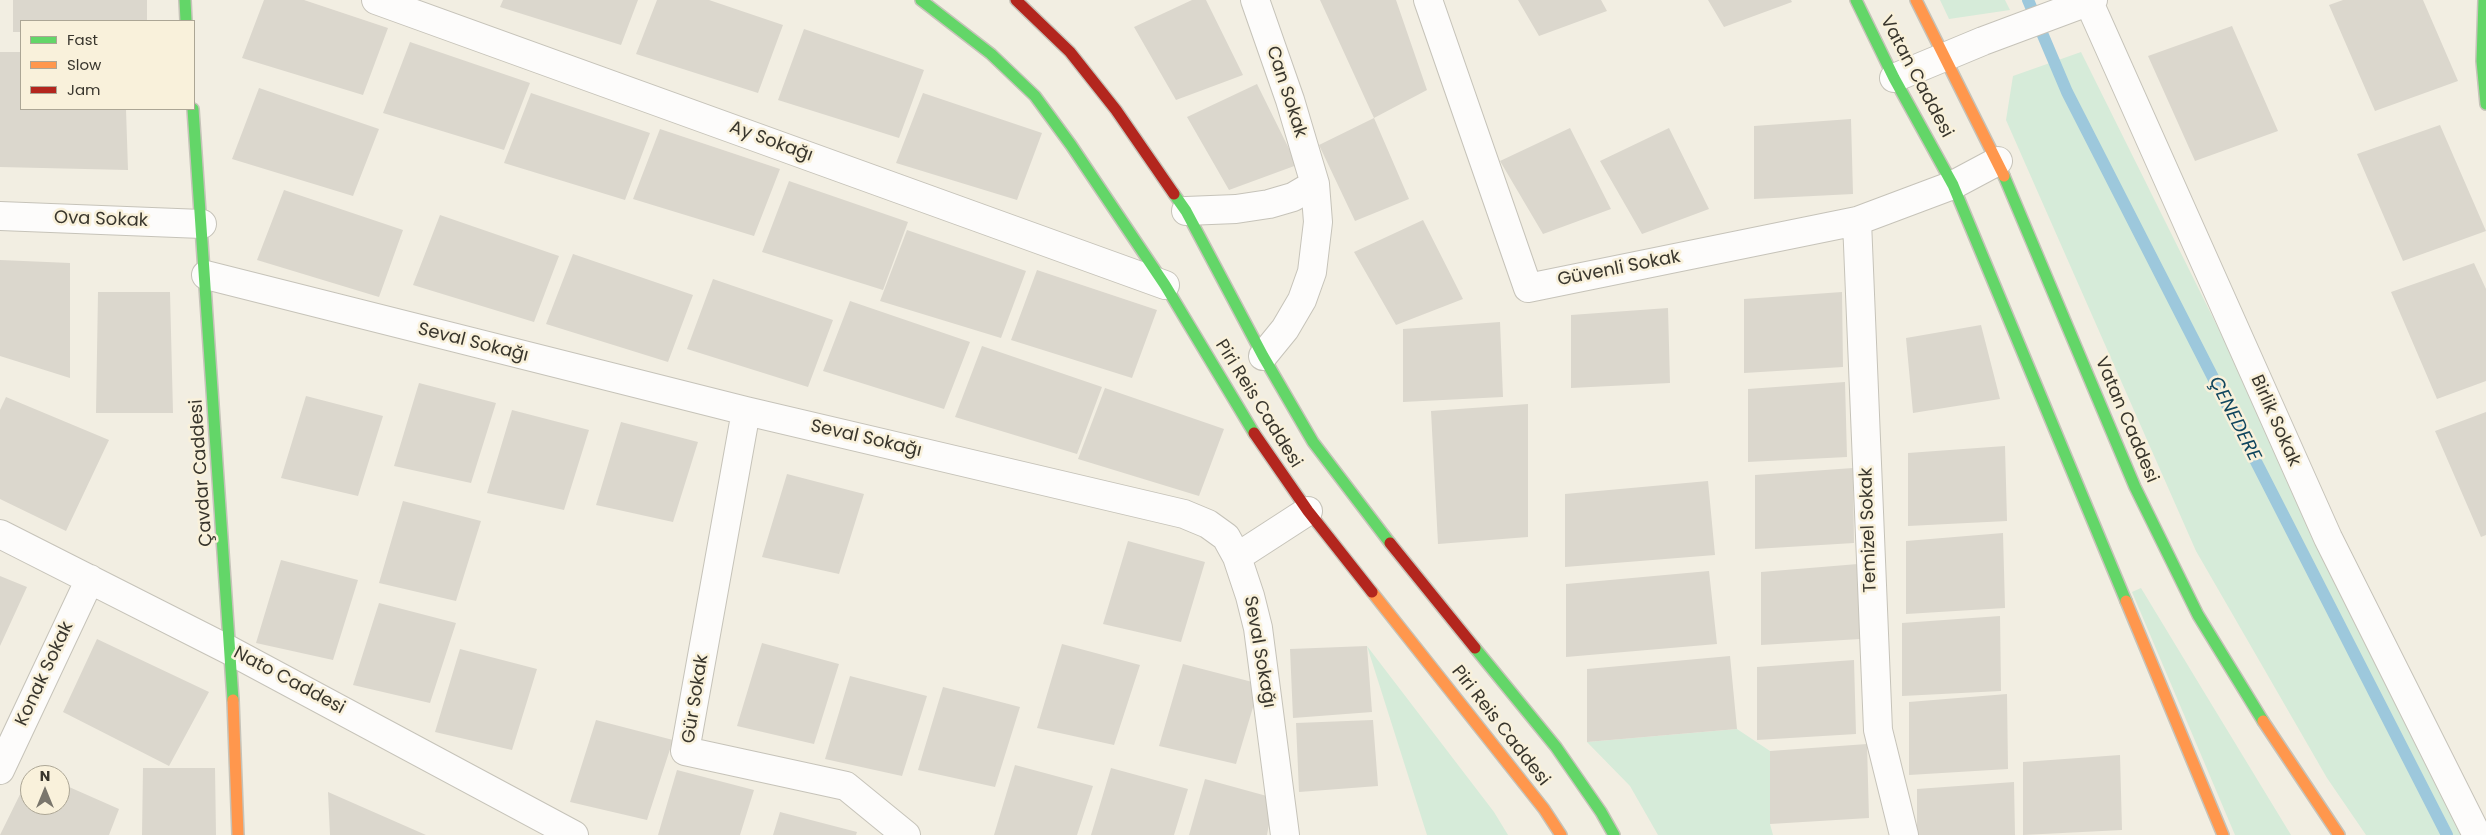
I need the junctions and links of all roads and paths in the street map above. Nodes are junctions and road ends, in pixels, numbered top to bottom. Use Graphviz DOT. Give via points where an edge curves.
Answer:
graph roads {
  1 [pos="185,0"];
  2 [pos="376,0"];
  3 [pos="921,0"];
  4 [pos="1016,0"];
  5 [pos="1255,0"];
  6 [pos="1428,0"];
  7 [pos="1856,0"];
  8 [pos="1916,0"];
  9 [pos="2484,0"];
  10 [pos="2090,1"];
  11 [pos="186,20"];
  12 [pos="1947,56"];
  13 [pos="1894,78"];
  14 [pos="2486,104"];
  15 [pos="193,110"];
  16 [pos="1998,161"];
  17 [pos="1315,184"];
  18 [pos="1953,185"];
  19 [pos="1186,211"];
  20 [pos="0,216"];
  21 [pos="1856,221"];
  22 [pos="202,224"];
  23 [pos="206,275"];
  24 [pos="1165,285"];
  25 [pos="1263,356"];
  26 [pos="746,411"];
  27 [pos="1308,511"];
  28 [pos="0,534"];
  29 [pos="1237,557"];
  30 [pos="90,579"];
  31 [pos="232,650"];
  32 [pos="0,770"];
  33 [pos="238,835"];
  34 [pos="574,835"];
  35 [pos="906,835"];
  36 [pos="1285,835"];
  37 [pos="1561,835"];
  38 [pos="1614,835"];
  39 [pos="1904,835"];
  40 [pos="2223,835"];
  41 [pos="2339,835"];
  42 [pos="2477,835"];
  1 -- 11 [label="main road"];
  2 -- 24 [label="street, Ay Sokağı"];
  3 -- 24 [label="main road, Piri Reis Caddesi" via="991,54 1035,96 1072,145"];
  4 -- 19 [label="main road, Piri Reis Caddesi" via="1070,52 1116,110"];
  5 -- 17 [label="street, Can Sokak"];
  6 -- 21 [label="street, Güvenli Sokak" via="1528,288"];
  7 -- 13 [label="main road, Vatan Caddesi"];
  8 -- 12 [label="main road, Vatan Caddesi"];
  9 -- 14 [label="main road" via="2482,61"];
  10 -- 12 [label="street"];
  10 -- 42 [label="street, Birlik Sokak" via="2328,538"];
  12 -- 13 [label="street"];
  12 -- 16 [label="main road, Vatan Caddesi"];
  13 -- 18 [label="main road, Vatan Caddesi"];
  15 -- 22 [label="main road, Çavdar Caddesi"];
  16 -- 18 [label="street, Güvenli Sokak"];
  16 -- 41 [label="main road, Vatan Caddesi" via="2135,487 2198,615 2261,718"];
  17 -- 19 [label="street" via="1292,197 1269,204"];
  17 -- 25 [label="street, Can Sokak" via="1318,222 1312,272 1302,300 1285,329"];
  18 -- 21 [label="street, Güvenli Sokak"];
  18 -- 40 [label="main road, Vatan Caddesi"];
  19 -- 25 [label="main road, Piri Reis Caddesi"];
  20 -- 22 [label="street, Ova Sokak"];
  21 -- 39 [label="street, Temizel Sokak" via="1878,730"];
  22 -- 23 [label="main road, Çavdar Caddesi"];
  23 -- 26 [label="street, Seval Sokağı"];
  23 -- 31 [label="main road, Çavdar Caddesi"];
  24 -- 27 [label="main road, Piri Reis Caddesi" via="1243,417"];
  25 -- 38 [label="main road, Piri Reis Caddesi" via="1312,442 1374,524 1556,747"];
  26 -- 29 [label="street, Seval Sokağı" via="1184,514 1208,524 1226,537"];
  26 -- 35 [label="street, Gür Sokak" via="685,751 846,786"];
  27 -- 29 [label="street"];
  27 -- 37 [label="main road, Piri Reis Caddesi" via="1544,809"];
  28 -- 30 [label="street, Nato Caddesi"];
  29 -- 36 [label="street, Seval Sokağı" via="1258,628"];
  30 -- 31 [label="street, Nato Caddesi"];
  30 -- 32 [label="street, Konak Sokak"];
  31 -- 33 [label="main road, Çavdar Caddesi"];
  31 -- 34 [label="street, Nato Caddesi"];
}
